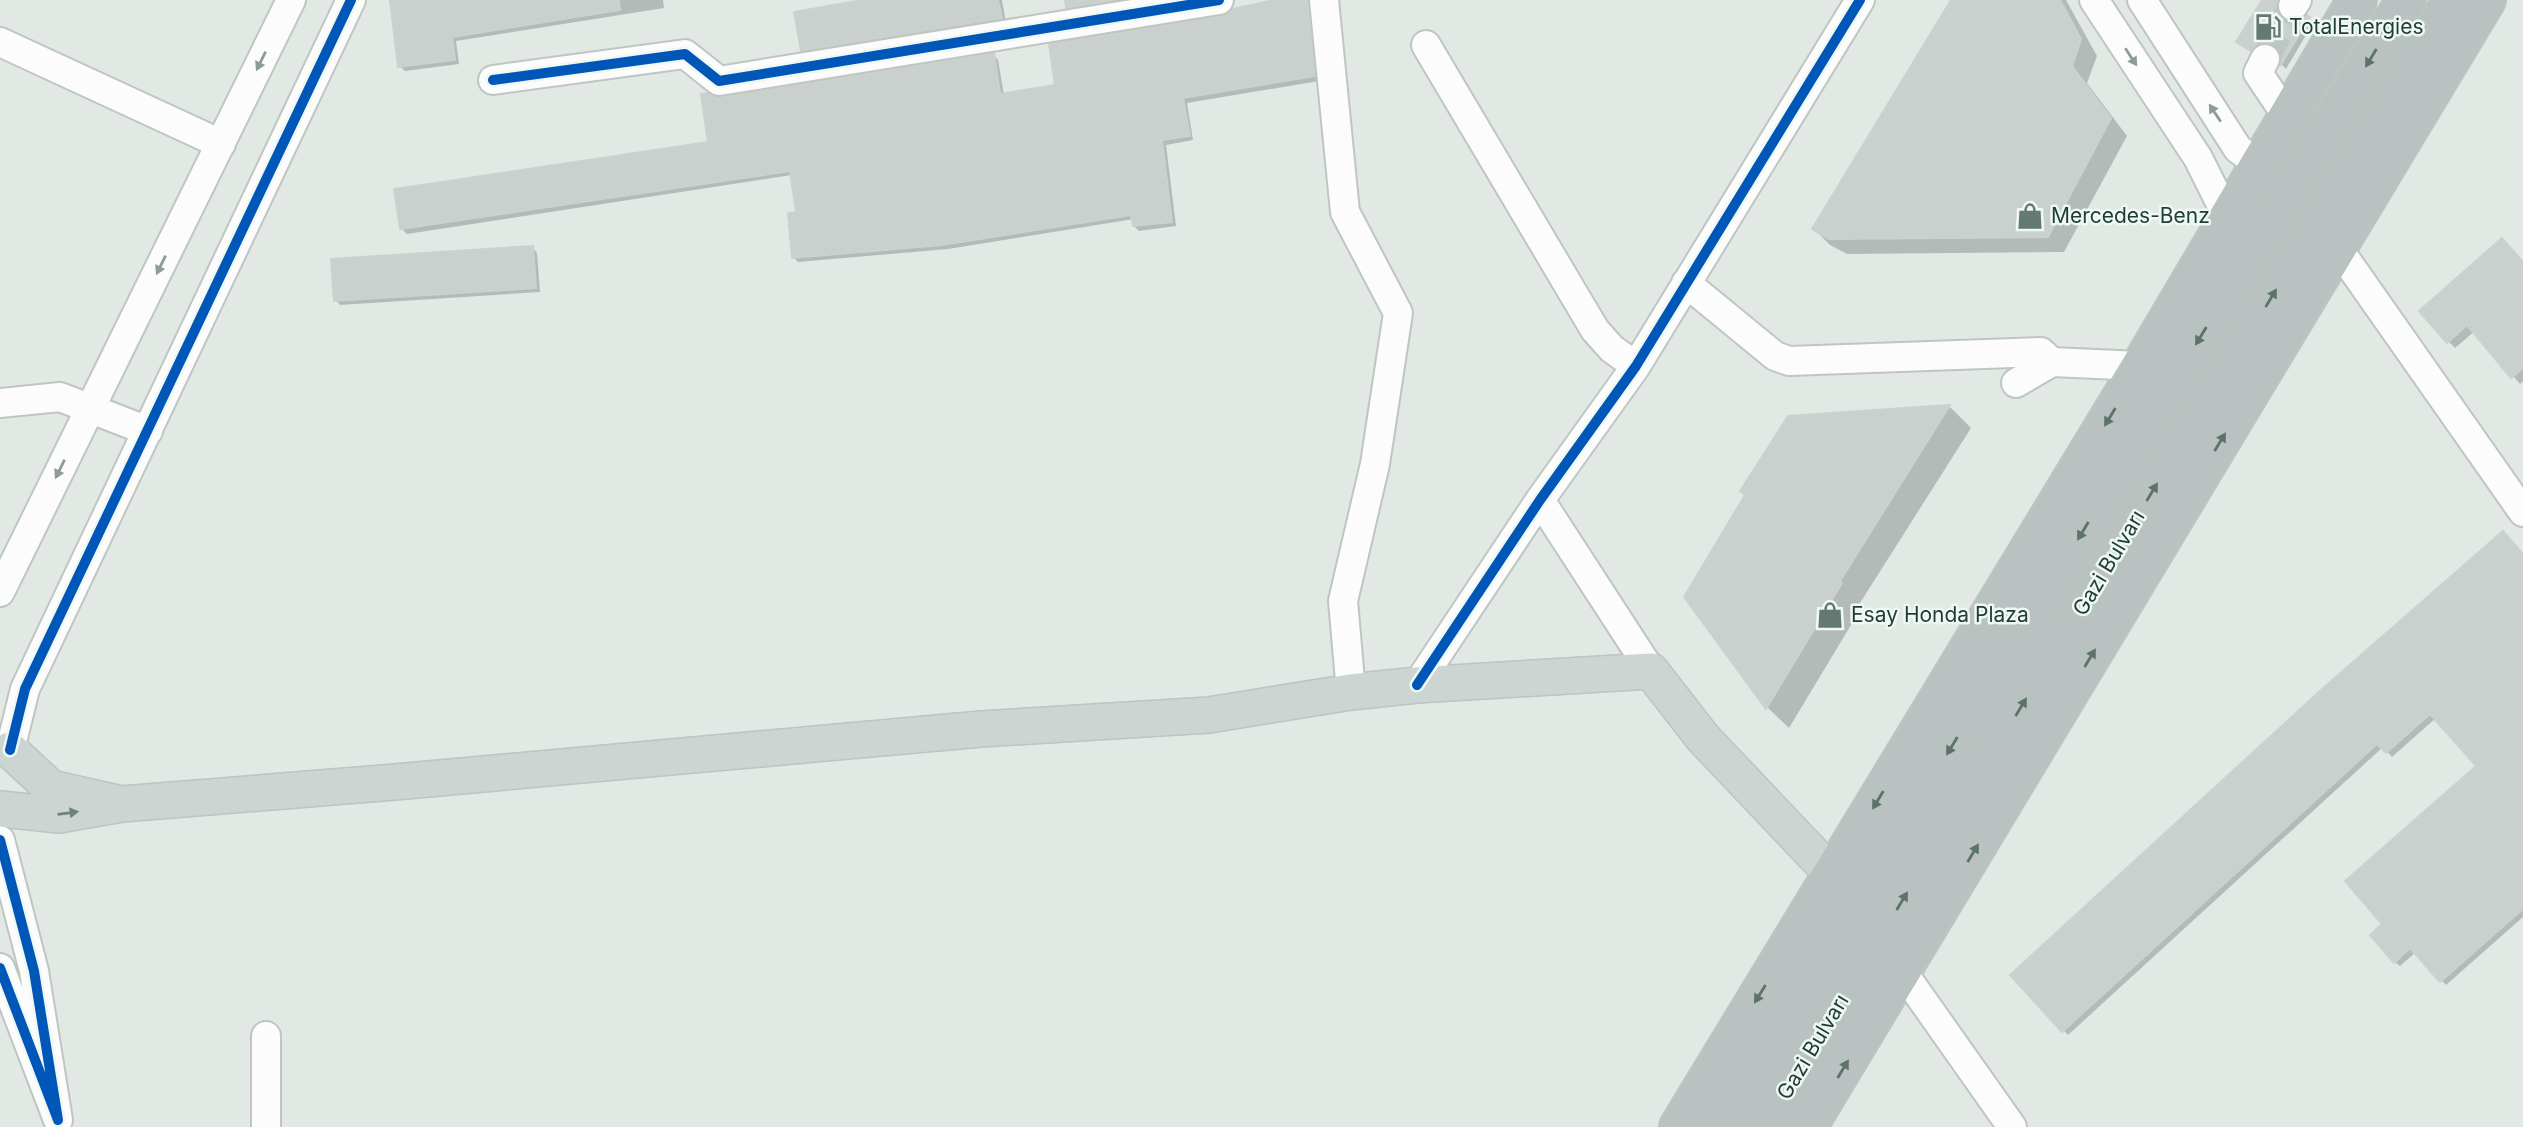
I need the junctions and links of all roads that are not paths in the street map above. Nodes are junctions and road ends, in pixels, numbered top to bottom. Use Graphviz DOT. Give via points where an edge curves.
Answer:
graph roads {
  1 [pos="291,0"];
  2 [pos="351,0"];
  3 [pos="1219,0"];
  4 [pos="1324,0"];
  5 [pos="1860,0"];
  6 [pos="2094,0"];
  7 [pos="2142,0"];
  8 [pos="2355,0"];
  9 [pos="2406,0"];
  10 [pos="2453,0"];
  11 [pos="2486,0"];
  12 [pos="0,42"];
  13 [pos="1426,46"];
  14 [pos="2265,59"];
  15 [pos="493,80"];
  16 [pos="2287,116"];
  17 [pos="220,144"];
  18 [pos="2259,164"];
  19 [pos="2228,218"];
  20 [pos="2337,247"];
  21 [pos="1686,283"];
  22 [pos="2052,362"];
  23 [pos="1636,366"];
  24 [pos="2141,366"];
  25 [pos="2016,383"];
  26 [pos="0,403"];
  27 [pos="91,408"];
  28 [pos="148,431"];
  29 [pos="1540,500"];
  30 [pos="2523,512"];
  31 [pos="0,592"];
  32 [pos="1651,671"];
  33 [pos="1417,685"];
  34 [pos="1352,692"];
  35 [pos="5,738"];
  36 [pos="0,796"];
  37 [pos="122,804"];
  38 [pos="0,809"];
  39 [pos="0,840"];
  40 [pos="1833,875"];
  41 [pos="1887,960"];
  42 [pos="0,968"];
  43 [pos="266,1036"];
  44 [pos="59,1124"];
  45 [pos="266,1127"];
  46 [pos="1679,1127"];
  47 [pos="1720,1127"];
  48 [pos="1764,1127"];
  49 [pos="1807,1127"];
  50 [pos="2012,1127"];
  1 -- 17 [label="street, one-way"];
  2 -- 28 [label="street"];
  3 -- 15 [label="street" via="719,81 685,54"];
  4 -- 34 [label="street" via="1345,212 1398,313 1375,464 1343,601"];
  5 -- 21 [label="street"];
  6 -- 19 [label="street, one-way" via="2198,158"];
  18 -- 7 [label="street, one-way" via="2238,149"];
  8 -- 16 [label="highway"];
  9 -- 47 [label="highway, Gazi Bulvarı, one-way"];
  41 -- 10 [label="highway, Gazi Bulvarı, one-way"];
  11 -- 20 [label="highway"];
  12 -- 17 [label="street"];
  13 -- 23 [label="street" via="1595,330"];
  14 -- 16 [label="street" via="2258,73"];
  16 -- 18 [label="highway"];
  17 -- 27 [label="street, one-way"];
  18 -- 19 [label="highway"];
  19 -- 24 [label="highway"];
  20 -- 30 [label="street"];
  41 -- 20 [label="highway, one-way"];
  21 -- 22 [label="street" via="1775,356 1788,360 2041,352"];
  21 -- 23 [label="street"];
  22 -- 24 [label="street"];
  22 -- 25 [label="street"];
  23 -- 29 [label="street"];
  24 -- 40 [label="highway, one-way"];
  26 -- 27 [label="street" via="60,397"];
  27 -- 28 [label="street"];
  27 -- 31 [label="street, one-way"];
  28 -- 35 [label="street"];
  29 -- 32 [label="street"];
  29 -- 33 [label="street"];
  32 -- 33 [label="main road"];
  32 -- 40 [label="main road" via="1703,738"];
  33 -- 34 [label="main road"];
  34 -- 37 [label="main road" via="1209,715 981,729"];
  35 -- 36 [label="main road" via="10,771"];
  35 -- 37 [label="main road" via="51,788"];
  38 -- 37 [label="main road, one-way" via="60,815"];
  39 -- 44 [label="street" via="34,971"];
  40 -- 46 [label="highway, one-way"];
  41 -- 48 [label="highway, Gazi Bulvarı"];
  49 -- 41 [label="highway, one-way"];
  41 -- 50 [label="street"];
  42 -- 44 [label="street"];
  43 -- 45 [label="street"];
}
